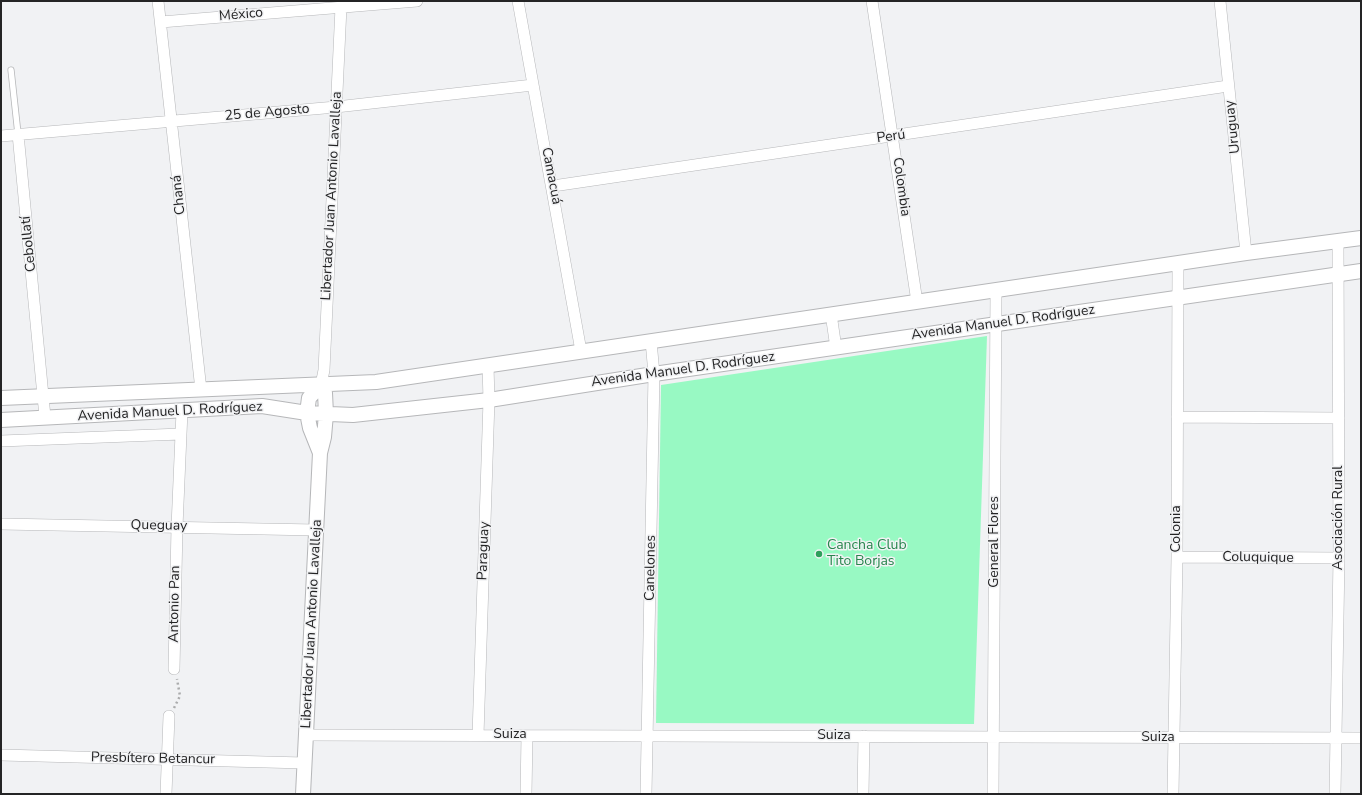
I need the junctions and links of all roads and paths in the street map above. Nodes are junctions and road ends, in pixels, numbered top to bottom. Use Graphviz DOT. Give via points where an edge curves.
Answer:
graph roads {
  1 [pos="158,1"];
  2 [pos="417,1"];
  3 [pos="518,1"];
  4 [pos="872,1"];
  5 [pos="1220,1"];
  6 [pos="341,7"];
  7 [pos="161,22"];
  8 [pos="11,70"];
  9 [pos="533,86"];
  10 [pos="1228,86"];
  11 [pos="336,107"];
  12 [pos="170,121"];
  13 [pos="18,134"];
  14 [pos="1,136"];
  15 [pos="893,136"];
  16 [pos="553,186"];
  17 [pos="1361,238"];
  18 [pos="1338,242"];
  19 [pos="1246,254"];
  20 [pos="1178,265"];
  21 [pos="1361,271"];
  22 [pos="1338,274"];
  23 [pos="996,290"];
  24 [pos="1178,297"];
  25 [pos="917,302"];
  26 [pos="831,314"];
  27 [pos="996,324"];
  28 [pos="651,341"];
  29 [pos="836,348"];
  30 [pos="581,351"];
  31 [pos="488,366"];
  32 [pos="654,374"];
  33 [pos="321,385"];
  34 [pos="201,390"];
  35 [pos="43,396"];
  36 [pos="1,398"];
  37 [pos="489,400"];
  38 [pos="182,411"];
  39 [pos="307,413"];
  40 [pos="326,414"];
  41 [pos="1177,417"];
  42 [pos="45,418"];
  43 [pos="1339,418"];
  44 [pos="1,420"];
  45 [pos="181,434"];
  46 [pos="1,440"];
  47 [pos="320,453"];
  48 [pos="1,524"];
  49 [pos="177,527"];
  50 [pos="316,530"];
  51 [pos="1177,557"];
  52 [pos="1339,558"];
  53 [pos="174,669"];
  54 [pos="169,716"];
  55 [pos="306,735"];
  56 [pos="478,735"];
  57 [pos="648,735"];
  58 [pos="528,736"];
  59 [pos="864,736"];
  60 [pos="994,737"];
  61 [pos="1173,738"];
  62 [pos="1335,738"];
  63 [pos="1361,738"];
  64 [pos="1,755"];
  65 [pos="167,759"];
  66 [pos="304,763"];
  67 [pos="166,794"];
  68 [pos="304,794"];
  69 [pos="526,794"];
  70 [pos="646,794"];
  71 [pos="863,794"];
  72 [pos="993,794"];
  73 [pos="1173,794"];
  74 [pos="1335,794"];
  1 -- 7 [label="street, Chaná"];
  2 -- 6 [label="street, México"];
  3 -- 9 [label="street, Camacuá"];
  4 -- 15 [label="street, Colombia"];
  5 -- 10 [label="street, Uruguay"];
  6 -- 7 [label="street, México"];
  6 -- 11 [label="street, Libertador Juan Antonio Lavalleja"];
  7 -- 12 [label="street, Chaná"];
  8 -- 13 [label="lane, Cebollatí"];
  9 -- 11 [label="street, 25 de Agosto"];
  9 -- 16 [label="street, Camacuá"];
  10 -- 15 [label="street, Perú"];
  10 -- 19 [label="street, Uruguay"];
  11 -- 12 [label="street, 25 de Agosto"];
  11 -- 33 [label="street, Libertador Juan Antonio Lavalleja" via="324,370"];
  12 -- 13 [label="street, 25 de Agosto"];
  12 -- 34 [label="street, Chaná"];
  13 -- 14 [label="street, 25 de Agosto"];
  13 -- 35 [label="street, Cebollatí"];
  15 -- 16 [label="street, Perú"];
  15 -- 25 [label="street, Colombia"];
  16 -- 30 [label="street, Camacuá"];
  17 -- 18 [label="street, Avenida Manuel D. Rodríguez"];
  18 -- 19 [label="street, Avenida Manuel D. Rodríguez"];
  18 -- 22 [label="street, Asociación Rural"];
  19 -- 20 [label="street, Avenida Manuel D. Rodríguez"];
  20 -- 23 [label="street, Avenida Manuel D. Rodríguez"];
  20 -- 24 [label="street, Colonia"];
  21 -- 22 [label="street, Avenida Manuel D. Rodríguez"];
  22 -- 24 [label="street, Avenida Manuel D. Rodríguez"];
  22 -- 43 [label="street, Asociación Rural"];
  23 -- 25 [label="street, Avenida Manuel D. Rodríguez"];
  23 -- 27 [label="street, General Flores"];
  24 -- 27 [label="street, Avenida Manuel D. Rodríguez"];
  24 -- 41 [label="street, Colonia"];
  25 -- 26 [label="street, Avenida Manuel D. Rodríguez"];
  26 -- 28 [label="street, Avenida Manuel D. Rodríguez"];
  26 -- 29 [label="street"];
  27 -- 29 [label="street, Avenida Manuel D. Rodríguez"];
  27 -- 60 [label="street, General Flores"];
  28 -- 30 [label="street, Avenida Manuel D. Rodríguez"];
  28 -- 32 [label="street, Canelones"];
  29 -- 32 [label="street, Avenida Manuel D. Rodríguez"];
  30 -- 31 [label="street, Avenida Manuel D. Rodríguez"];
  31 -- 33 [label="street, Avenida Manuel D. Rodríguez" via="376,382"];
  31 -- 37 [label="street, Paraguay"];
  32 -- 37 [label="street, Avenida Manuel D. Rodríguez"];
  32 -- 57 [label="street, Canelones"];
  33 -- 34 [label="street, Avenida Manuel D. Rodríguez"];
  33 -- 39 [label="street, Libertador Juan Antonio Lavalleja" via="308,398"];
  33 -- 40 [label="street, Libertador Juan Antonio Lavalleja"];
  34 -- 35 [label="street, Avenida Manuel D. Rodríguez"];
  35 -- 36 [label="street, Avenida Manuel D. Rodríguez"];
  35 -- 42 [label="street, Cebollatí"];
  37 -- 40 [label="street, Avenida Manuel D. Rodríguez" via="353,415"];
  37 -- 56 [label="street, Paraguay"];
  38 -- 39 [label="street, Avenida Manuel D. Rodríguez" via="262,406"];
  38 -- 42 [label="street, Avenida Manuel D. Rodríguez"];
  38 -- 45 [label="street, Antonio Pan"];
  39 -- 40 [label="street, Avenida Manuel D. Rodríguez"];
  39 -- 47 [label="street, Libertador Juan Antonio Lavalleja"];
  40 -- 47 [label="street, Libertador Juan Antonio Lavalleja"];
  41 -- 43 [label="street"];
  41 -- 51 [label="street, Colonia"];
  42 -- 44 [label="street, Avenida Manuel D. Rodríguez"];
  43 -- 52 [label="street, Asociación Rural"];
  45 -- 46 [label="street, Avenida Manuel D. Rodríguez"];
  45 -- 49 [label="street, Antonio Pan"];
  47 -- 50 [label="street, Libertador Juan Antonio Lavalleja"];
  48 -- 49 [label="street, Queguay"];
  49 -- 50 [label="street, Queguay"];
  49 -- 53 [label="street, Antonio Pan"];
  50 -- 55 [label="street, Libertador Juan Antonio Lavalleja"];
  51 -- 52 [label="street, Coluquique"];
  51 -- 61 [label="street, Colonia"];
  52 -- 62 [label="street, Asociación Rural"];
  53 -- 54 [label="path" via="180,696"];
  54 -- 65 [label="street"];
  55 -- 56 [label="street, Suiza"];
  55 -- 66 [label="street, Libertador Juan Antonio Lavalleja"];
  56 -- 58 [label="street, Suiza"];
  57 -- 58 [label="street, Suiza"];
  57 -- 59 [label="street, Suiza"];
  57 -- 70 [label="street, Canelones"];
  58 -- 69 [label="street"];
  59 -- 60 [label="street, Suiza"];
  59 -- 71 [label="street"];
  60 -- 61 [label="street, Suiza"];
  60 -- 72 [label="street, General Flores"];
  61 -- 62 [label="street, Suiza"];
  61 -- 73 [label="street, Colonia"];
  62 -- 63 [label="street, Suiza"];
  62 -- 74 [label="street, Asociación Rural"];
  64 -- 65 [label="street, Presbítero Betancur"];
  65 -- 66 [label="street, Presbítero Betancur"];
  65 -- 67 [label="street"];
  66 -- 68 [label="street, Libertador Juan Antonio Lavalleja"];
}
